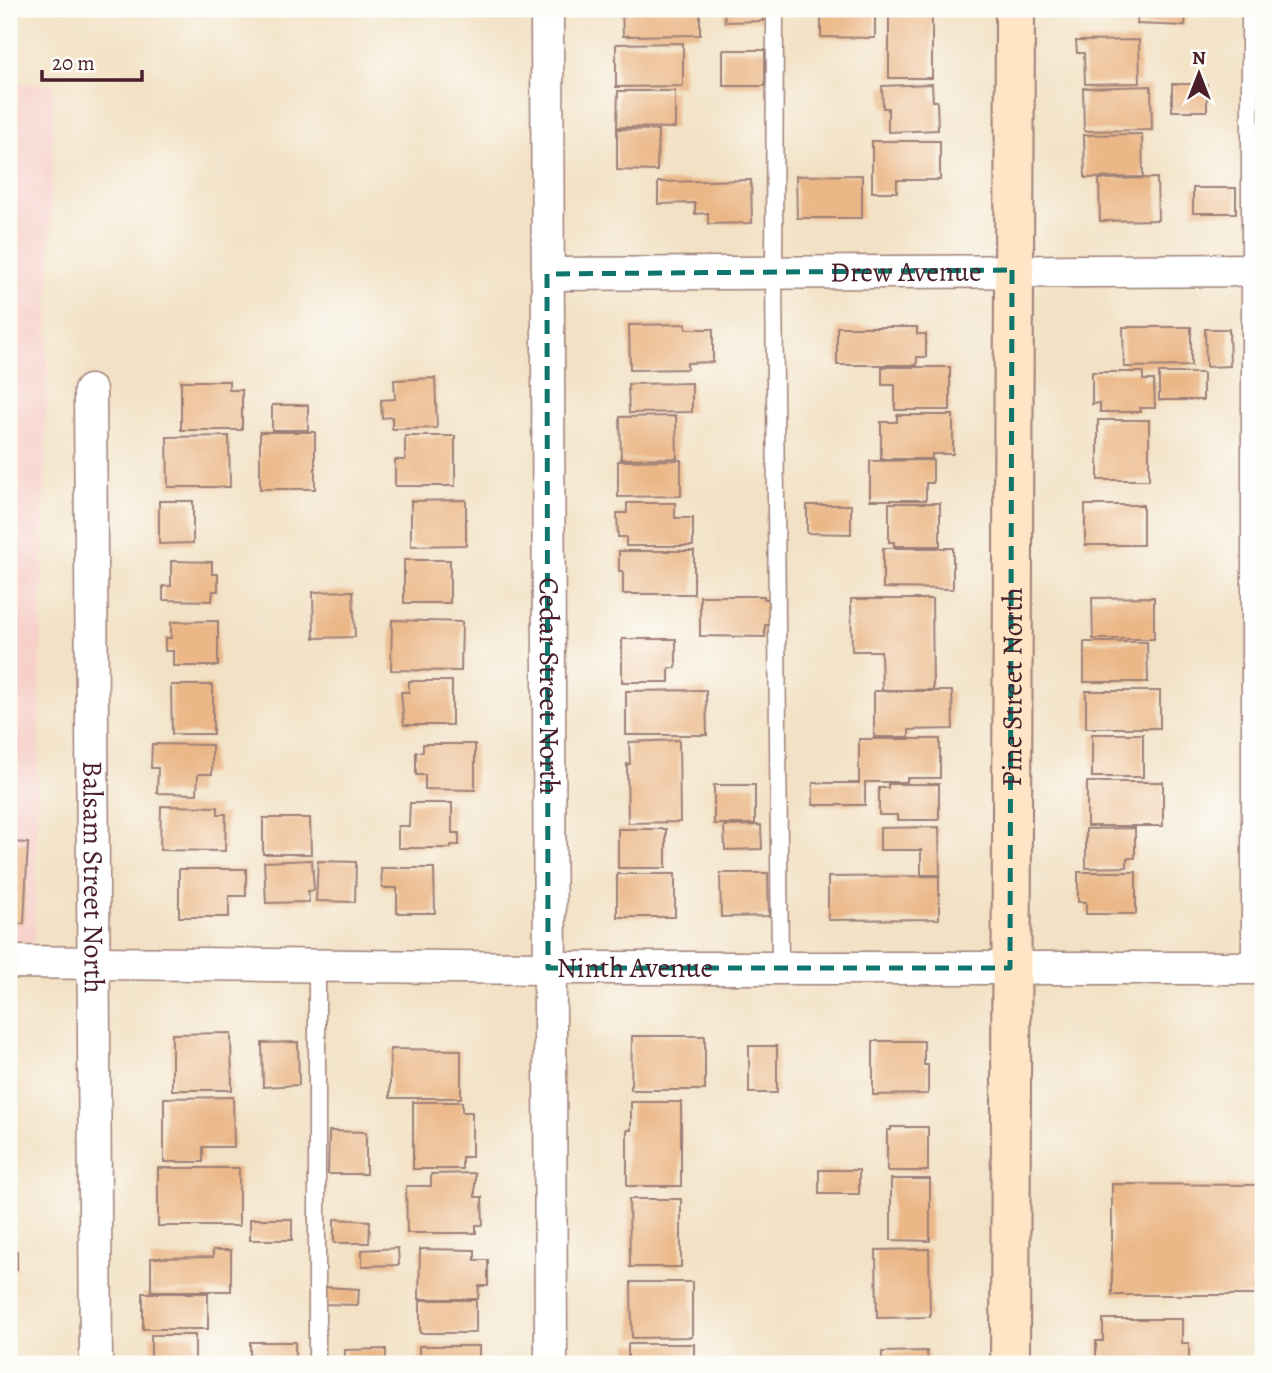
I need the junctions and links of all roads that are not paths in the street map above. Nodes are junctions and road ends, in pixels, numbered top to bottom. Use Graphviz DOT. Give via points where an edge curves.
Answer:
graph roads {
  1 [pos="547,9"];
  2 [pos="775,9"];
  3 [pos="1015,9"];
  4 [pos="1250,9"];
  5 [pos="1012,270"];
  6 [pos="1256,270"];
  7 [pos="774,272"];
  8 [pos="547,274"];
  9 [pos="90,391"];
  10 [pos="9,962"];
  11 [pos="92,962"];
  12 [pos="317,964"];
  13 [pos="548,968"];
  14 [pos="780,968"];
  15 [pos="1010,968"];
  16 [pos="1257,968"];
  17 [pos="96,1364"];
  18 [pos="317,1364"];
  19 [pos="551,1364"];
  20 [pos="1010,1364"];
  1 -- 8 [label="street, Cedar Street North"];
  2 -- 7 [label="lane"];
  3 -- 5 [label="street, Pine Street North"];
  4 -- 6 [label="lane"];
  5 -- 6 [label="street, Drew Avenue"];
  5 -- 7 [label="street, Drew Avenue"];
  5 -- 15 [label="street, Pine Street North"];
  6 -- 16 [label="lane"];
  7 -- 8 [label="street, Drew Avenue"];
  7 -- 14 [label="lane"];
  8 -- 13 [label="street, Cedar Street North"];
  9 -- 11 [label="street, Balsam Street North"];
  10 -- 11 [label="street, Ninth Avenue"];
  11 -- 12 [label="street, Ninth Avenue"];
  11 -- 17 [label="street, Balsam Street North"];
  12 -- 13 [label="street, Ninth Avenue"];
  12 -- 18 [label="lane"];
  13 -- 14 [label="street, Ninth Avenue"];
  13 -- 19 [label="street, Cedar Street North"];
  14 -- 15 [label="street, Ninth Avenue"];
  15 -- 16 [label="street, Ninth Avenue"];
  15 -- 20 [label="street, Pine Street North"];
}
